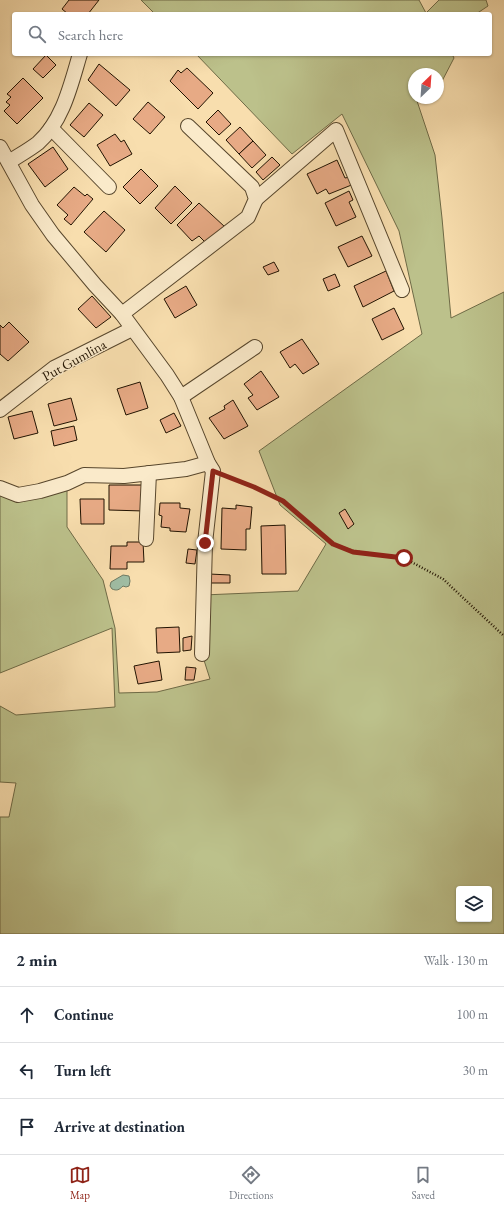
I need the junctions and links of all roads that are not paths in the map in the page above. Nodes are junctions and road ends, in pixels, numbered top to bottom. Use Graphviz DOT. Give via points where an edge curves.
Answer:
graph roads {
  1 [pos="79,56"];
  2 [pos="188,126"];
  3 [pos="51,128"];
  4 [pos="0,147"];
  5 [pos="9,162"];
  6 [pos="109,187"];
  7 [pos="256,199"];
  8 [pos="402,290"];
  9 [pos="122,314"];
  10 [pos="132,329"];
  11 [pos="255,346"];
  12 [pos="181,397"];
  13 [pos="0,410"];
  14 [pos="210,467"];
  15 [pos="149,473"];
  16 [pos="0,488"];
  17 [pos="146,538"];
  18 [pos="202,654"];
  1 -- 3 [label="street" via="70,88"];
  2 -- 7 [label="street" via="252,188"];
  3 -- 5 [label="street" via="38,143"];
  3 -- 6 [label="street"];
  4 -- 5 [label="street"];
  5 -- 9 [label="street" via="32,205 53,235"];
  7 -- 8 [label="street" via="336,130"];
  7 -- 9 [label="street" via="248,218"];
  9 -- 10 [label="street"];
  10 -- 12 [label="street"];
  10 -- 13 [label="street, Put Gumlina" via="54,368"];
  11 -- 12 [label="street"];
  12 -- 14 [label="street"];
  14 -- 15 [label="street"];
  14 -- 18 [label="street"];
  15 -- 16 [label="street" via="124,476 84,475 40,492 18,495"];
  15 -- 17 [label="street"];
}
